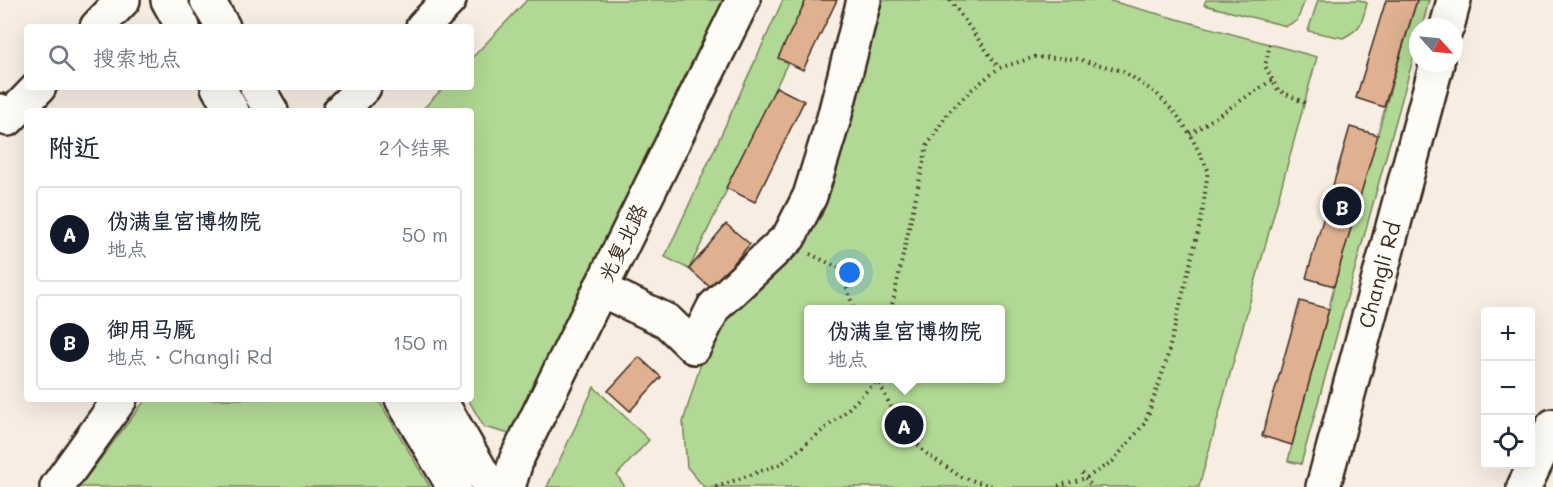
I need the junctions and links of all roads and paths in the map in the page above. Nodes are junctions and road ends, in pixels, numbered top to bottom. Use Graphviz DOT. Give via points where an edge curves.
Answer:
graph roads {
  1 [pos="123,0"];
  2 [pos="168,0"];
  3 [pos="207,0"];
  4 [pos="449,0"];
  5 [pos="743,0"];
  6 [pos="864,0"];
  7 [pos="950,0"];
  8 [pos="1454,0"];
  9 [pos="1449,18"];
  10 [pos="100,24"];
  11 [pos="181,24"];
  12 [pos="221,24"];
  13 [pos="426,24"];
  14 [pos="1270,44"];
  15 [pos="999,68"];
  16 [pos="1435,72"];
  17 [pos="1272,80"];
  18 [pos="36,90"];
  19 [pos="220,90"];
  20 [pos="259,90"];
  21 [pos="361,90"];
  22 [pos="1305,103"];
  23 [pos="230,108"];
  24 [pos="269,108"];
  25 [pos="343,108"];
  26 [pos="0,111"];
  27 [pos="1190,134"];
  28 [pos="810,253"];
  29 [pos="600,289"];
  30 [pos="853,305"];
  31 [pos="892,305"];
  32 [pos="874,383"];
  33 [pos="880,383"];
  34 [pos="118,402"];
  35 [pos="404,402"];
  36 [pos="441,402"];
  37 [pos="1553,426"];
  38 [pos="1082,473"];
  39 [pos="1086,478"];
  40 [pos="57,487"];
  41 [pos="454,487"];
  42 [pos="490,487"];
  43 [pos="508,487"];
  44 [pos="716,487"];
  45 [pos="995,487"];
  46 [pos="1054,487"];
  47 [pos="1092,487"];
  48 [pos="1323,487"];
  49 [pos="1524,487"];
  1 -- 10 [label="street"];
  2 -- 11 [label="street"];
  3 -- 12 [label="street"];
  4 -- 13 [label="street"];
  5 -- 29 [label="street, 光复北路"];
  6 -- 29 [label="street" via="810,196 789,237 714,307 694,347 667,321"];
  7 -- 15 [label="path"];
  8 -- 9 [label="street"];
  14 -- 17 [label="path" via="1265,66"];
  15 -- 27 [label="path" via="1035,57 1077,58 1123,71 1157,93"];
  15 -- 31 [label="path" via="948,113 927,146"];
  16 -- 48 [label="street, Changli Rd"];
  17 -- 22 [label="path" via="1278,90"];
  17 -- 27 [label="path"];
  18 -- 26 [label="street" via="8,119"];
  19 -- 23 [label="street"];
  20 -- 24 [label="street"];
  21 -- 25 [label="street"];
  27 -- 39 [label="path" via="1208,170 1202,216 1165,366 1145,423 1113,461"];
  28 -- 30 [label="path" via="841,269"];
  29 -- 43 [label="street, 光复北路" via="517,458"];
  32 -- 44 [label="path" via="781,464"];
  33 -- 45 [label="path" via="895,415 924,452 961,477"];
  34 -- 40 [label="street"];
  35 -- 41 [label="street"];
  36 -- 42 [label="street"];
  37 -- 49 [label="street"];
  38 -- 39 [label="path"];
  39 -- 46 [label="path"];
  39 -- 47 [label="path"];
}
